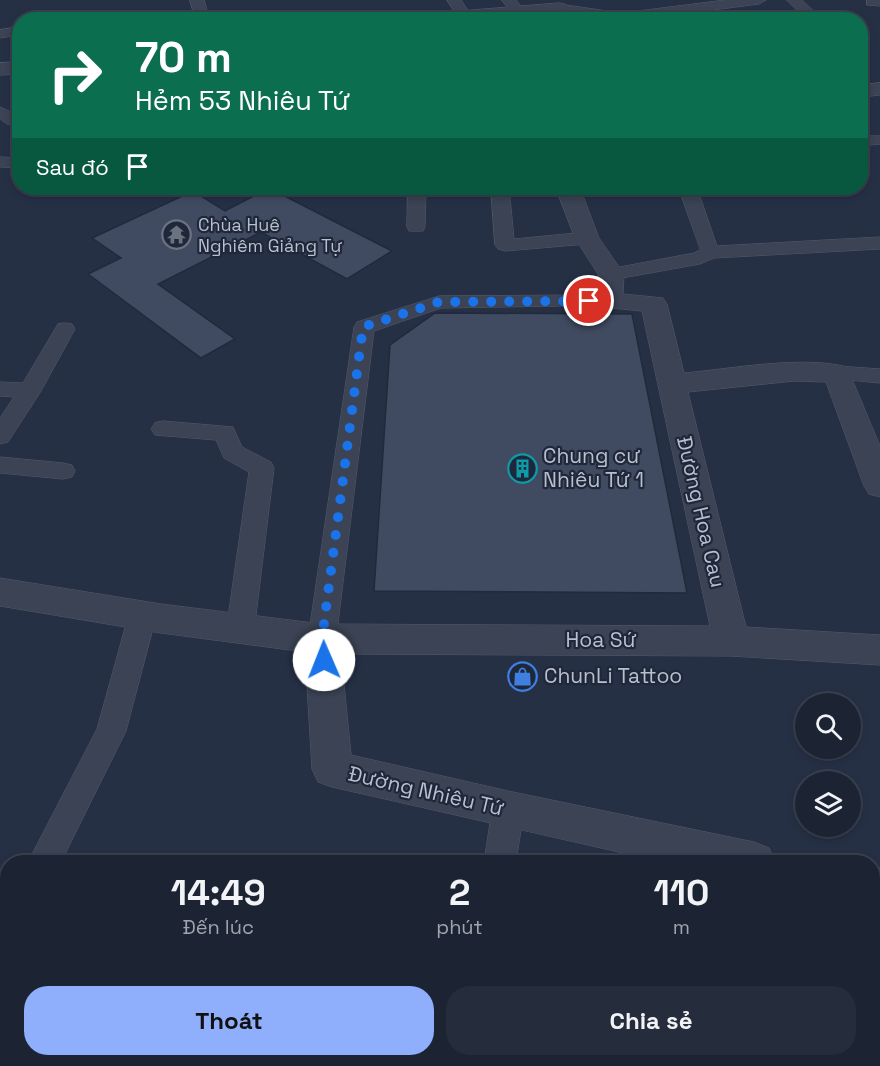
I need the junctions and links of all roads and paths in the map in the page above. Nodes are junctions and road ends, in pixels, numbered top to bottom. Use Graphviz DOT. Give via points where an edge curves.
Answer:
graph roads {
  1 [pos="576,0"];
  2 [pos="749,0"];
  3 [pos="759,0"];
  4 [pos="794,0"];
  5 [pos="513,6"];
  6 [pos="459,7"];
  7 [pos="441,12"];
  8 [pos="549,12"];
  9 [pos="563,12"];
  10 [pos="659,12"];
  11 [pos="807,12"];
  12 [pos="11,118"];
  13 [pos="0,137"];
  14 [pos="417,195"];
  15 [pos="501,195"];
  16 [pos="571,195"];
  17 [pos="690,195"];
  18 [pos="416,227"];
  19 [pos="587,238"];
  20 [pos="878,248"];
  21 [pos="710,252"];
  22 [pos="610,287"];
  23 [pos="65,329"];
  24 [pos="837,373"];
  25 [pos="880,376"];
  26 [pos="671,384"];
  27 [pos="0,389"];
  28 [pos="30,391"];
  29 [pos="163,429"];
  30 [pos="0,436"];
  31 [pos="0,465"];
  32 [pos="63,471"];
  33 [pos="880,486"];
  34 [pos="0,592"];
  35 [pos="142,617"];
  36 [pos="240,631"];
  37 [pos="322,639"];
  38 [pos="731,641"];
  39 [pos="880,650"];
  40 [pos="508,810"];
  41 [pos="48,855"];
  42 [pos="501,855"];
  43 [pos="721,855"];
  1 -- 9 [label="lane"];
  2 -- 3 [label="lane"];
  2 -- 10 [label="lane"];
  4 -- 11 [label="lane"];
  5 -- 6 [label="street"];
  5 -- 8 [label="street"];
  6 -- 7 [label="street"];
  12 -- 13 [label="lane"];
  14 -- 18 [label="lane"];
  15 -- 19 [label="lane" via="506,245"];
  16 -- 19 [label="street"];
  17 -- 21 [label="lane"];
  19 -- 22 [label="street"];
  20 -- 21 [label="lane"];
  21 -- 22 [label="lane"];
  22 -- 26 [label="street, Đường Hoa Cau" via="654,304"];
  22 -- 37 [label="lane" via="439,302 363,327"];
  23 -- 28 [label="lane"];
  24 -- 25 [label="lane"];
  24 -- 26 [label="street" via="794,372"];
  24 -- 33 [label="street"];
  26 -- 38 [label="street, Đường Hoa Cau"];
  27 -- 28 [label="lane"];
  28 -- 30 [label="lane"];
  29 -- 36 [label="lane" via="225,433 232,452 262,468"];
  31 -- 32 [label="lane"];
  34 -- 35 [label="street"];
  35 -- 36 [label="street"];
  35 -- 41 [label="lane" via="111,731"];
  36 -- 37 [label="street"];
  37 -- 38 [label="street, Hoa Sứ"];
  37 -- 40 [label="street, Đường Nhiêu Tứ" via="332,769"];
  38 -- 39 [label="street, Hoa Sứ"];
  40 -- 42 [label="lane"];
  40 -- 43 [label="street, Đường Nhiêu Tứ"];
}
